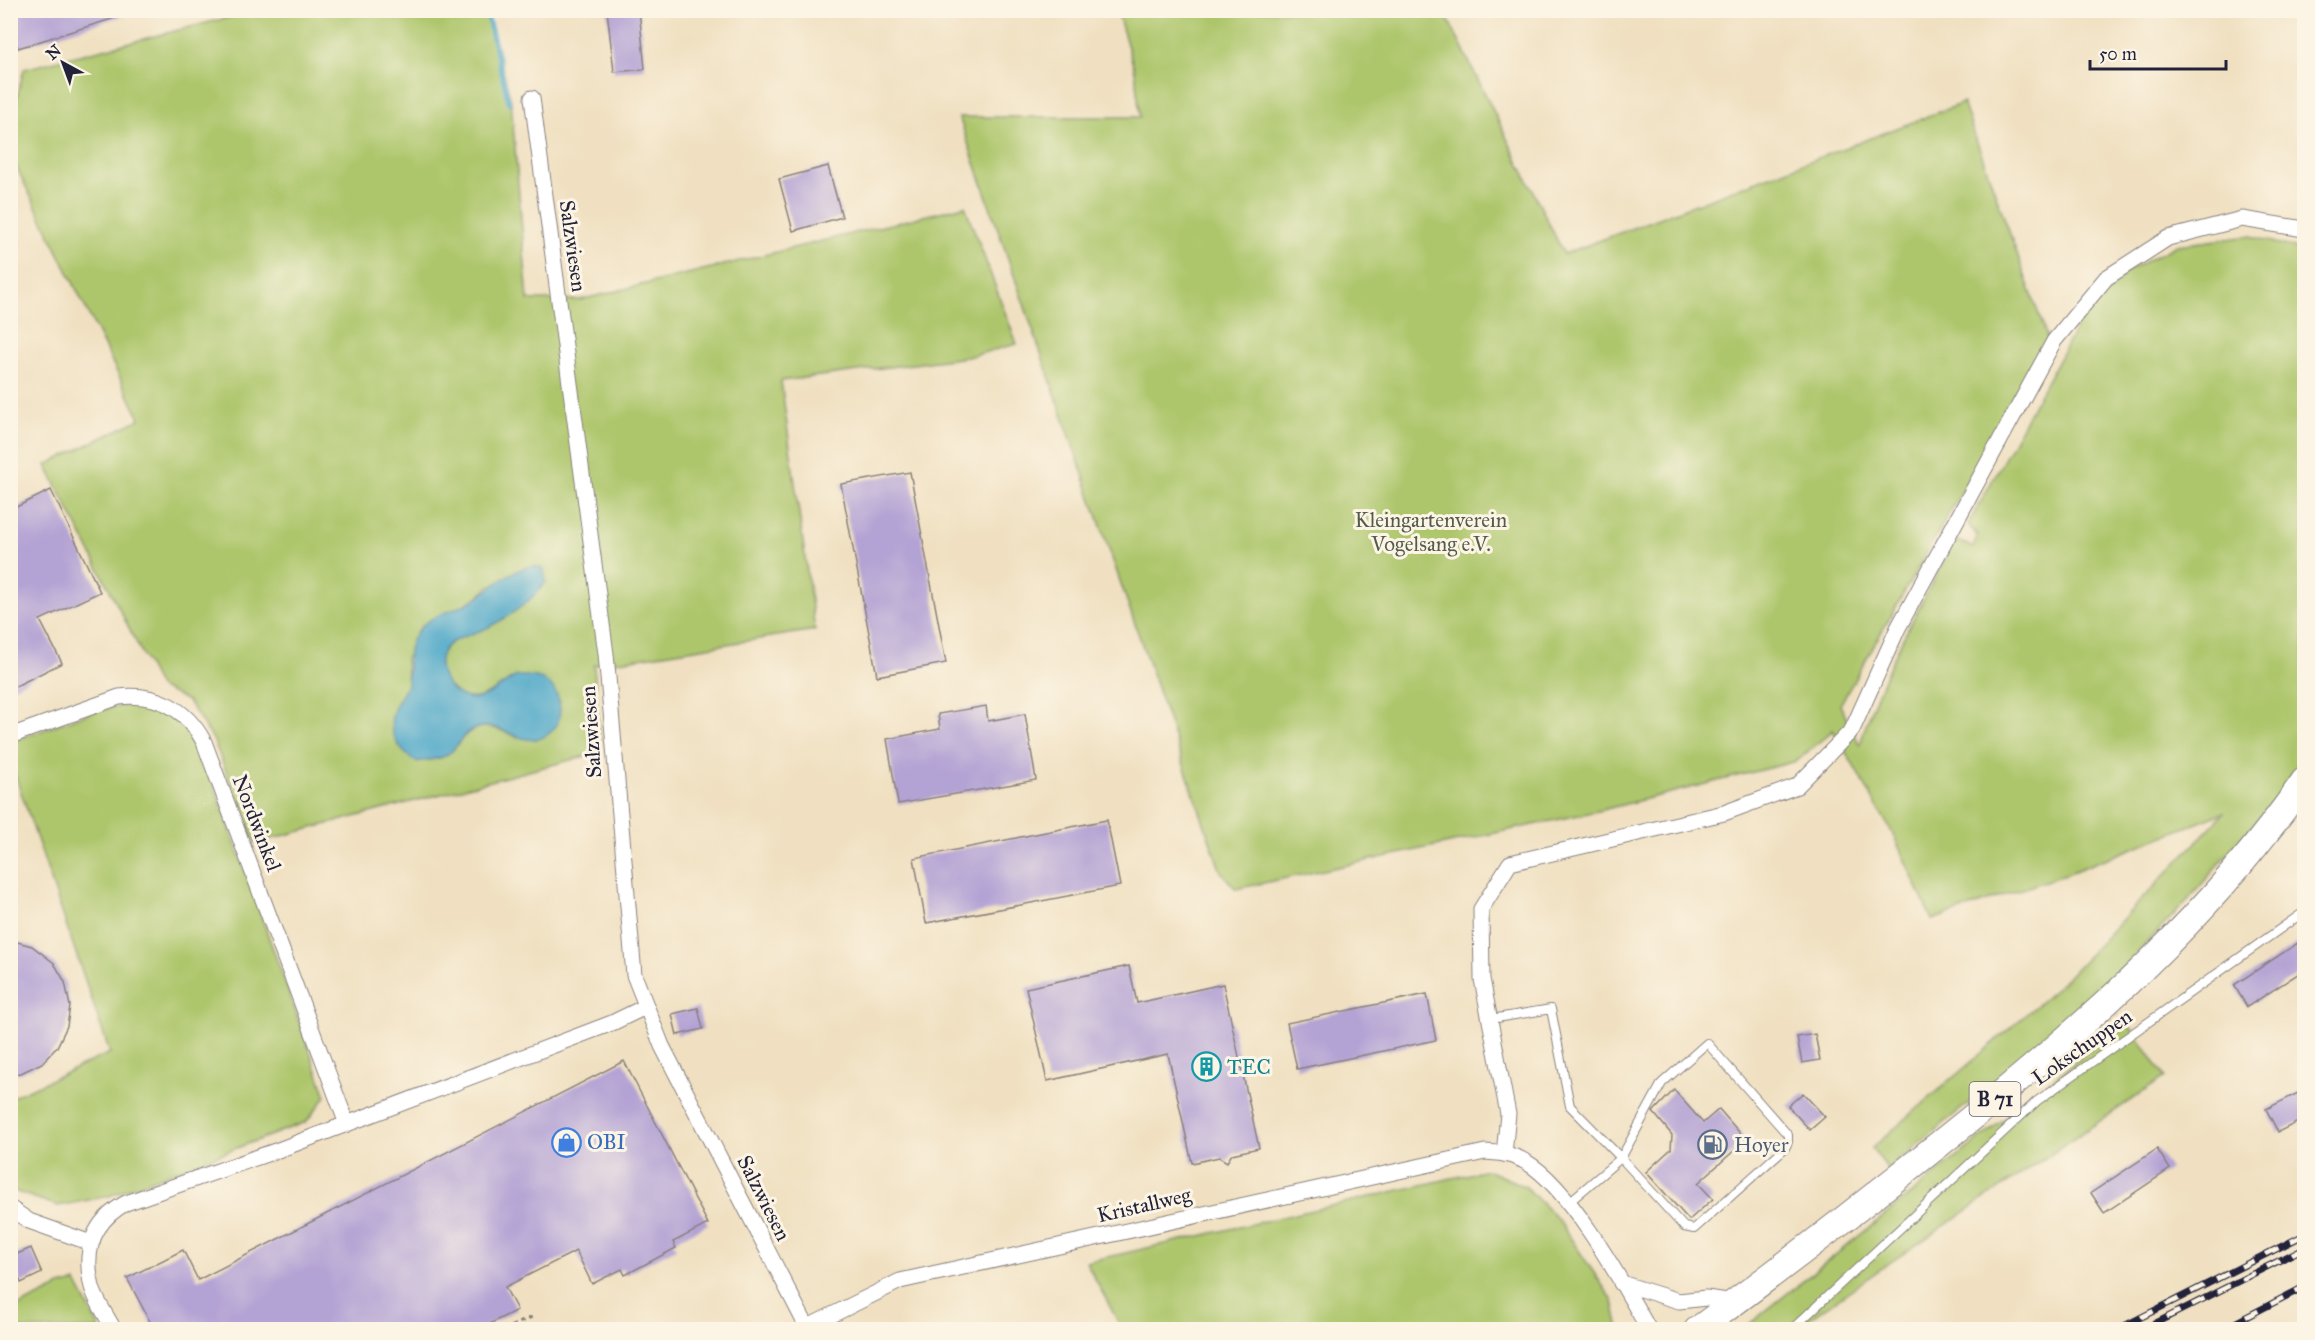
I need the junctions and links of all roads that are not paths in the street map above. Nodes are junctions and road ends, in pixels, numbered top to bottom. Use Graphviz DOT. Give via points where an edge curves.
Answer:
graph roads {
  1 [pos="532,98"];
  2 [pos="2304,229"];
  3 [pos="10,736"];
  4 [pos="2304,781"];
  5 [pos="2304,912"];
  6 [pos="645,1007"];
  7 [pos="1491,1019"];
  8 [pos="347,1124"];
  9 [pos="1504,1154"];
  10 [pos="1621,1158"];
  11 [pos="1568,1203"];
  12 [pos="10,1208"];
  13 [pos="91,1243"];
  14 [pos="1621,1283"];
  15 [pos="1735,1302"];
  16 [pos="804,1328"];
  17 [pos="114,1329"];
  18 [pos="1649,1329"];
  19 [pos="1697,1329"];
  20 [pos="1791,1329"];
  1 -- 6 [label="street, Salzwiesen" via="606,654 628,939"];
  2 -- 7 [label="street" via="2242,219 2168,238 2106,278 2054,340 1898,628 1852,730 1797,786 1724,813 1510,863 1482,909 1482,979"];
  3 -- 8 [label="street, Nordwinkel" via="118,697 134,695 154,698 187,717 204,742"];
  4 -- 15 [label="main road, B 71" via="2224,886 2122,989 1908,1170"];
  5 -- 20 [label="lane, Lokschuppen" via="2037,1101"];
  6 -- 8 [label="street"];
  6 -- 16 [label="street, Salzwiesen"];
  7 -- 9 [label="street" via="1508,1114"];
  7 -- 10 [label="lane" via="1551,1009 1570,1106"];
  8 -- 13 [label="street" via="126,1203 102,1221"];
  9 -- 11 [label="street, Kristallweg" via="1533,1166"];
  9 -- 16 [label="street, Kristallweg" via="1466,1155 900,1281"];
  10 -- 10 [label="lane" via="1684,1227 1694,1229 1785,1148 1788,1135 1707,1043 1662,1083"];
  10 -- 11 [label="lane"];
  11 -- 14 [label="street, Kristallweg"];
  12 -- 13 [label="street" via="29,1221"];
  13 -- 17 [label="street" via="93,1289"];
  14 -- 15 [label="street" via="1680,1300"];
  14 -- 18 [label="street, Kristallweg"];
  15 -- 19 [label="main road, B 71"];
}
